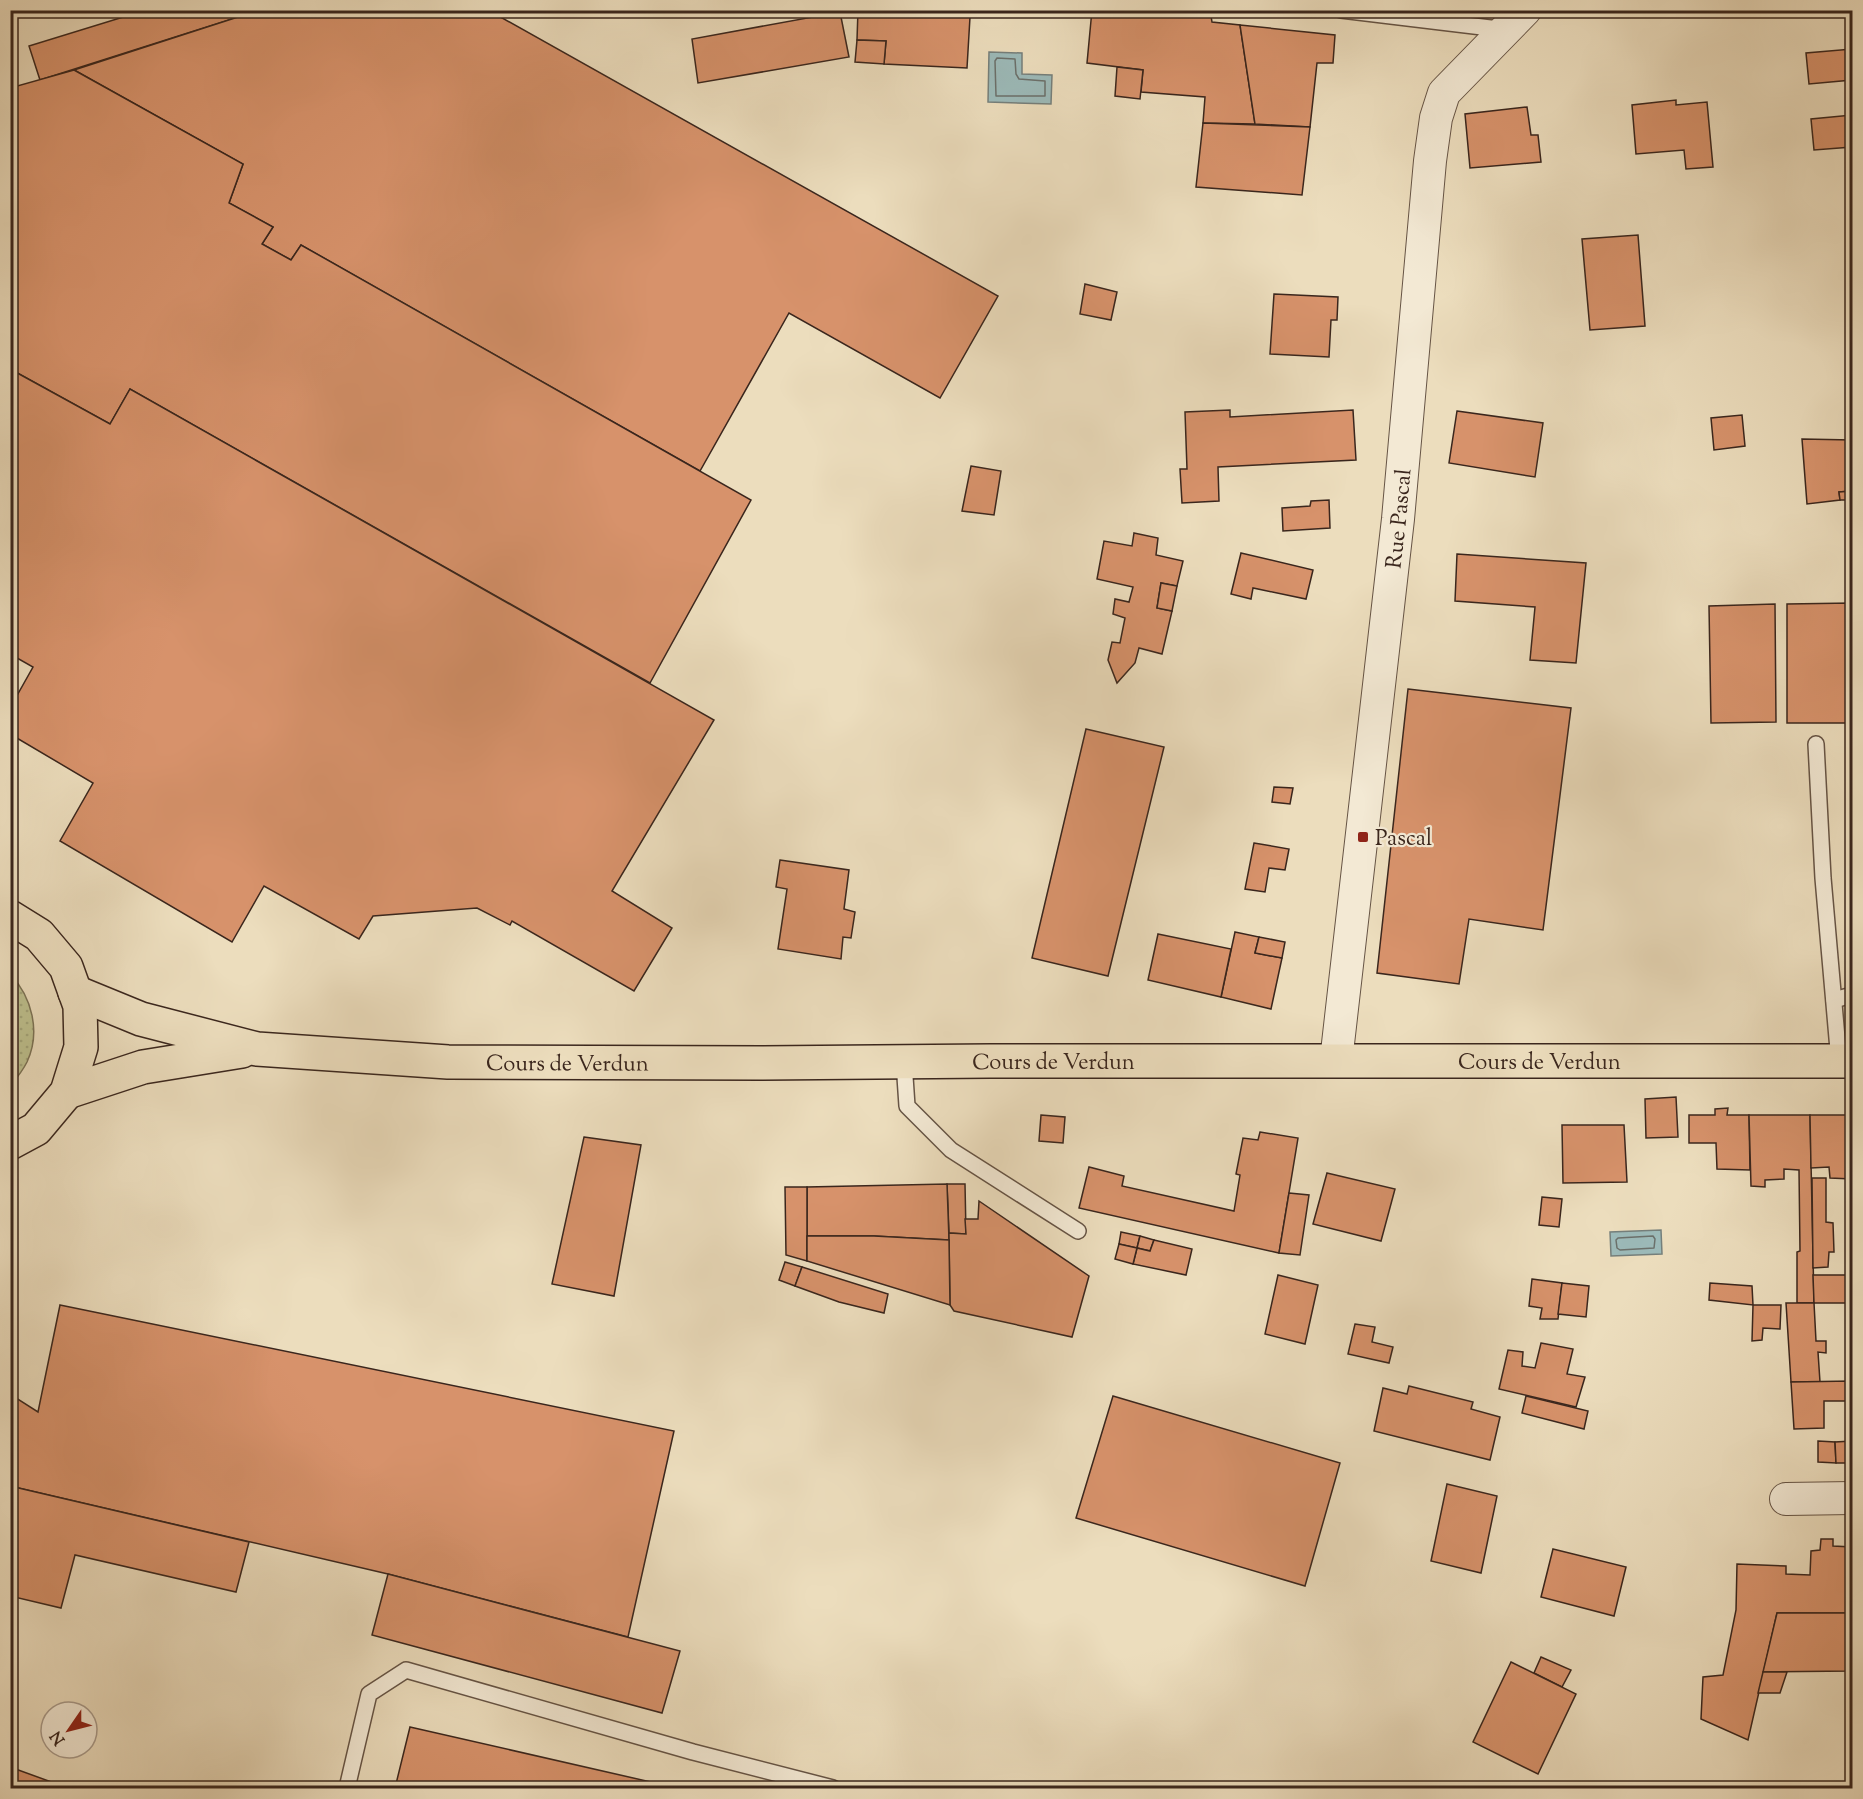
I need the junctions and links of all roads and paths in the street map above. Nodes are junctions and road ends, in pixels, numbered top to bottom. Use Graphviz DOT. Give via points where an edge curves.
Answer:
graph roads {
  1 [pos="1341,10"];
  2 [pos="1516,20"];
  3 [pos="1816,744"];
  4 [pos="10,917"];
  5 [pos="75,992"];
  6 [pos="1852,995"];
  7 [pos="1834,1000"];
  8 [pos="257,1049"];
  9 [pos="1336,1061"];
  10 [pos="1846,1061"];
  11 [pos="904,1062"];
  12 [pos="67,1092"];
  13 [pos="10,1143"];
  14 [pos="1078,1231"];
  15 [pos="1852,1498"];
  16 [pos="1786,1499"];
  17 [pos="347,1788"];
  18 [pos="833,1788"];
  1 -- 2 [label="lane"];
  2 -- 9 [label="street, Rue Pascal" via="1444,93 1436,118 1398,519"];
  3 -- 7 [label="lane"];
  4 -- 5 [label="main road" via="39,935 66,967"];
  5 -- 8 [label="main road, Cours de Verdun" via="141,1019"];
  5 -- 12 [label="main road" via="80,1006 81,1047"];
  6 -- 7 [label="lane"];
  7 -- 10 [label="lane"];
  8 -- 11 [label="main road, Cours de Verdun" via="448,1062"];
  8 -- 12 [label="main road, Cours de Verdun" via="143,1067"];
  9 -- 10 [label="main road, Cours de Verdun"];
  9 -- 11 [label="main road, Cours de Verdun"];
  11 -- 14 [label="lane" via="907,1106 951,1150"];
  12 -- 13 [label="main road" via="36,1129"];
  15 -- 16 [label="street"];
  17 -- 18 [label="lane" via="369,1694 406,1670"];
}
